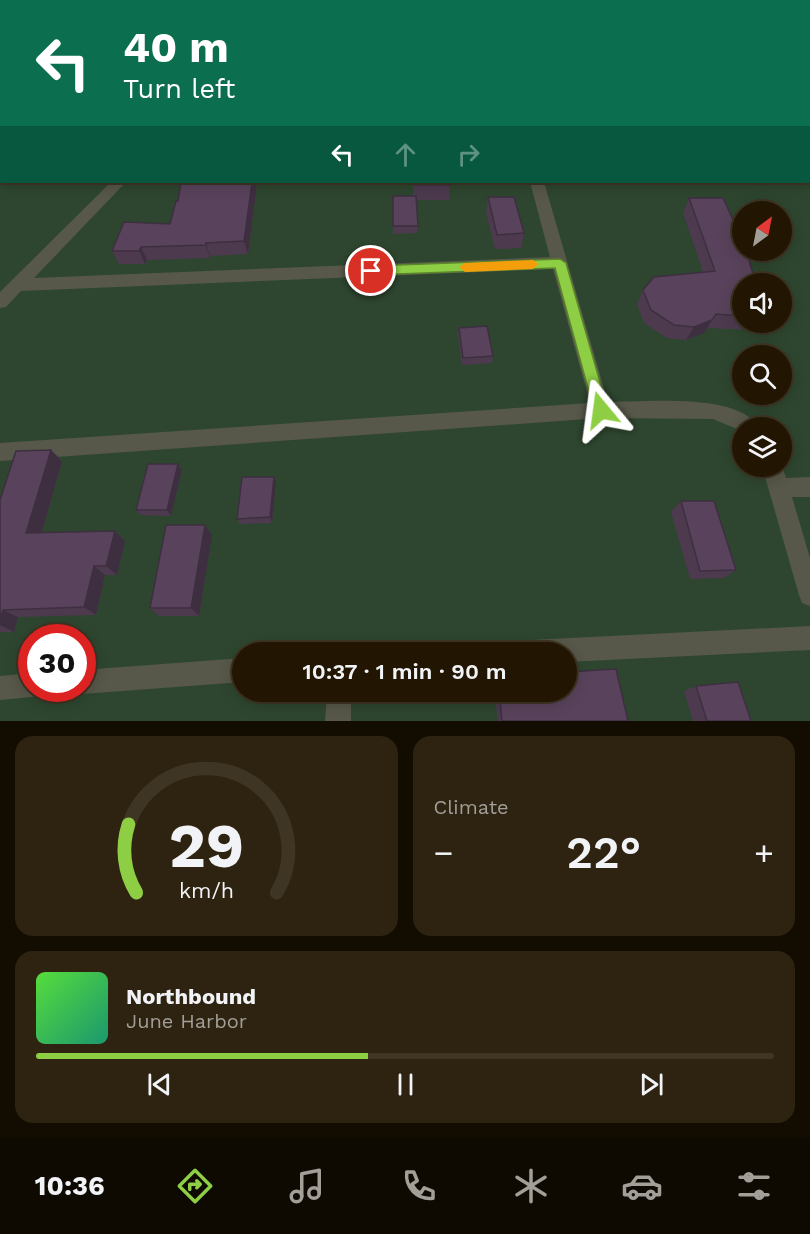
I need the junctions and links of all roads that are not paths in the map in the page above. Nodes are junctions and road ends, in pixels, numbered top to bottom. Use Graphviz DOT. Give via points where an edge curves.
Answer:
graph roads {
  1 [pos="118,183"];
  2 [pos="537,183"];
  3 [pos="560,263"];
  4 [pos="16,285"];
  5 [pos="0,302"];
  6 [pos="601,410"];
  7 [pos="732,418"];
  8 [pos="0,452"];
  9 [pos="776,477"];
  10 [pos="810,487"];
  11 [pos="779,488"];
  12 [pos="810,595"];
  13 [pos="810,638"];
  14 [pos="577,650"];
  15 [pos="232,671"];
  16 [pos="96,680"];
  17 [pos="18,686"];
  18 [pos="0,688"];
  19 [pos="339,702"];
  20 [pos="338,721"];
  1 -- 4 [label="street"];
  2 -- 3 [label="street"];
  3 -- 4 [label="street"];
  3 -- 6 [label="street"];
  4 -- 5 [label="street"];
  6 -- 7 [label="street" via="714,411"];
  6 -- 8 [label="street"];
  9 -- 11 [label="street"];
  10 -- 11 [label="street"];
  11 -- 12 [label="street"];
  13 -- 14 [label="street"];
  15 -- 16 [label="street"];
  17 -- 18 [label="street"];
  19 -- 20 [label="street"];
}
